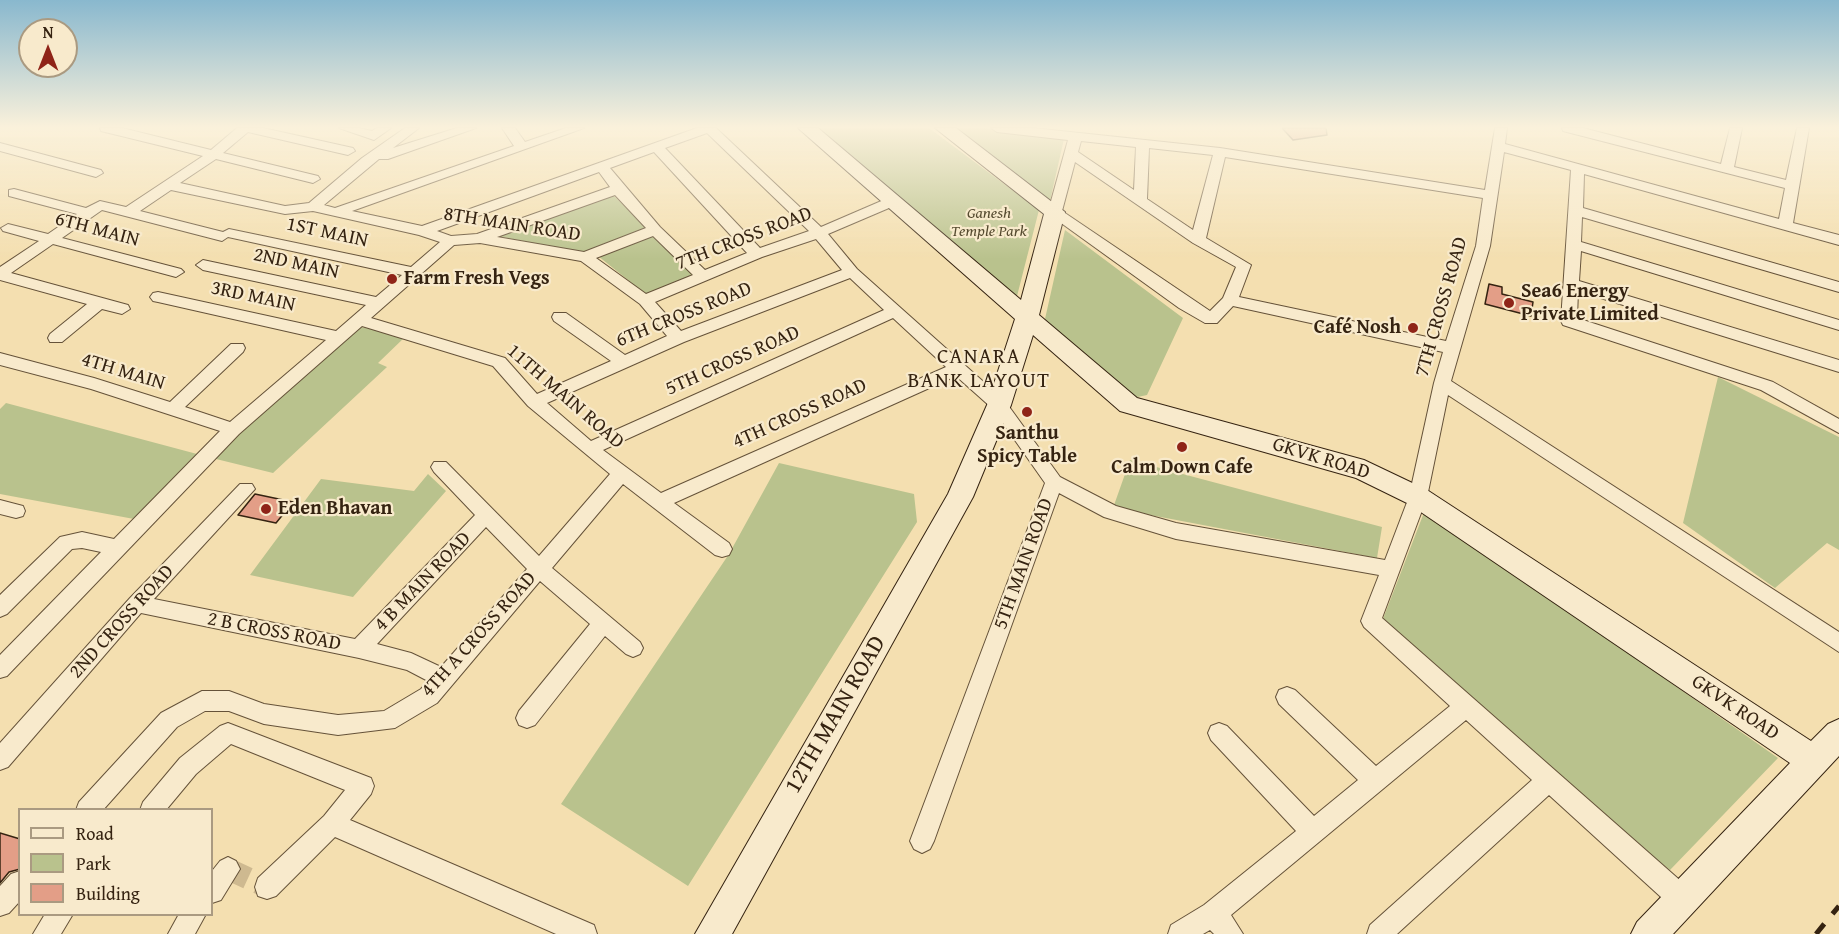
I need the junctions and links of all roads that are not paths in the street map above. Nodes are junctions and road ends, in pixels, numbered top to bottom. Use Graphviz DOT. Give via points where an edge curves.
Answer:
graph roads {
  1 [pos="91,172"];
  2 [pos="188,172"];
  3 [pos="280,172"];
  4 [pos="355,172"];
  5 [pos="451,172"];
  6 [pos="587,172"];
  7 [pos="606,172"];
  8 [pos="680,172"];
  9 [pos="755,172"];
  10 [pos="856,172"];
  11 [pos="1002,172"];
  12 [pos="1066,172"];
  13 [pos="1098,172"];
  14 [pos="1142,172"];
  15 [pos="1215,172"];
  16 [pos="1344,172"];
  17 [pos="1495,172"];
  18 [pos="1578,172"];
  19 [pos="1591,172"];
  20 [pos="1740,172"];
  21 [pos="1795,172"];
  22 [pos="96,173"];
  23 [pos="313,179"];
  24 [pos="169,185"];
  25 [pos="1792,186"];
  26 [pos="618,189"];
  27 [pos="14,193"];
  28 [pos="1492,195"];
  29 [pos="1140,200"];
  30 [pos="891,202"];
  31 [pos="313,207"];
  32 [pos="1575,210"];
  33 [pos="128,212"];
  34 [pos="335,212"];
  35 [pos="1055,212"];
  36 [pos="88,213"];
  37 [pos="1785,225"];
  38 [pos="8,228"];
  39 [pos="655,230"];
  40 [pos="423,231"];
  41 [pos="819,233"];
  42 [pos="480,238"];
  43 [pos="49,240"];
  44 [pos="1198,240"];
  45 [pos="1839,240"];
  46 [pos="450,242"];
  47 [pos="1573,244"];
  48 [pos="757,254"];
  49 [pos="585,257"];
  50 [pos="203,265"];
  51 [pos="176,272"];
  52 [pos="852,272"];
  53 [pos="416,273"];
  54 [pos="0,274"];
  55 [pos="703,276"];
  56 [pos="1571,284"];
  57 [pos="1839,287"];
  58 [pos="158,297"];
  59 [pos="645,300"];
  60 [pos="1230,300"];
  61 [pos="99,303"];
  62 [pos="381,303"];
  63 [pos="122,309"];
  64 [pos="896,311"];
  65 [pos="560,317"];
  66 [pos="1027,317"];
  67 [pos="360,320"];
  68 [pos="1839,325"];
  69 [pos="339,337"];
  70 [pos="56,338"];
  71 [pos="678,338"];
  72 [pos="237,348"];
  73 [pos="1452,348"];
  74 [pos="0,359"];
  75 [pos="623,362"];
  76 [pos="1839,366"];
  77 [pos="958,368"];
  78 [pos="1442,383"];
  79 [pos="534,402"];
  80 [pos="999,405"];
  81 [pos="173,409"];
  82 [pos="1839,427"];
  83 [pos="233,429"];
  84 [pos="589,449"];
  85 [pos="440,467"];
  86 [pos="622,473"];
  87 [pos="1054,482"];
  88 [pos="246,489"];
  89 [pos="1418,497"];
  90 [pos="662,501"];
  91 [pos="487,514"];
  92 [pos="117,548"];
  93 [pos="722,549"];
  94 [pos="538,568"];
  95 [pos="1391,569"];
  96 [pos="137,604"];
  97 [pos="0,608"];
  98 [pos="603,623"];
  99 [pos="1839,643"];
  100 [pos="633,648"];
  101 [pos="358,649"];
  102 [pos="0,669"];
  103 [pos="445,678"];
  104 [pos="1287,697"];
  105 [pos="1466,706"];
  106 [pos="527,718"];
  107 [pos="1219,734"];
  108 [pos="1839,734"];
  109 [pos="0,759"];
  110 [pos="1814,761"];
  111 [pos="1549,780"];
  112 [pos="1376,781"];
  113 [pos="89,808"];
  114 [pos="153,808"];
  115 [pos="332,824"];
  116 [pos="1313,832"];
  117 [pos="922,841"];
  118 [pos="228,869"];
  119 [pos="18,885"];
  120 [pos="267,887"];
  121 [pos="213,890"];
  122 [pos="1682,898"];
  123 [pos="0,904"];
  124 [pos="1214,914"];
  125 [pos="60,916"];
  126 [pos="193,916"];
  127 [pos="45,934"];
  128 [pos="180,934"];
  129 [pos="585,934"];
  130 [pos="713,934"];
  131 [pos="1180,934"];
  132 [pos="1231,934"];
  133 [pos="1378,934"];
  134 [pos="1649,934"];
  1 -- 22 [label="street"];
  2 -- 24 [label="street"];
  3 -- 23 [label="street"];
  4 -- 31 [label="street"];
  5 -- 34 [label="street"];
  6 -- 40 [label="street"];
  7 -- 26 [label="street"];
  8 -- 48 [label="street"];
  9 -- 41 [label="street, 5TH MAIN ROAD"];
  10 -- 30 [label="main road, GKVK ROAD"];
  11 -- 35 [label="main road"];
  12 -- 35 [label="street"];
  13 -- 29 [label="street"];
  14 -- 29 [label="street"];
  15 -- 44 [label="street"];
  16 -- 28 [label="street"];
  17 -- 28 [label="street, 7TH CROSS ROAD"];
  18 -- 32 [label="street"];
  19 -- 37 [label="street"];
  20 -- 25 [label="street"];
  21 -- 25 [label="street"];
  24 -- 31 [label="street, 8TH MAIN ROAD" via="285,210"];
  24 -- 33 [label="street"];
  25 -- 37 [label="street"];
  26 -- 39 [label="street"];
  26 -- 42 [label="street"];
  27 -- 36 [label="street"];
  28 -- 73 [label="street, 7TH CROSS ROAD" via="1483,246"];
  29 -- 44 [label="street"];
  30 -- 41 [label="street, 7TH CROSS ROAD"];
  30 -- 66 [label="main road, GKVK ROAD"];
  31 -- 34 [label="street, 8TH MAIN ROAD"];
  32 -- 47 [label="street"];
  32 -- 57 [label="street"];
  33 -- 36 [label="street, 1ST MAIN" via="100,205"];
  33 -- 53 [label="street, 1ST MAIN"];
  34 -- 40 [label="street, 8TH MAIN ROAD"];
  35 -- 60 [label="street" via="1211,319"];
  35 -- 66 [label="main road"];
  36 -- 43 [label="street"];
  37 -- 45 [label="street"];
  38 -- 43 [label="street, 6TH MAIN"];
  39 -- 49 [label="street"];
  39 -- 55 [label="street"];
  40 -- 46 [label="street, 8TH MAIN ROAD"];
  41 -- 48 [label="street, 7TH CROSS ROAD"];
  41 -- 52 [label="street, 5TH MAIN ROAD"];
  42 -- 46 [label="street, 8TH MAIN ROAD"];
  42 -- 49 [label="street, 8TH MAIN ROAD"];
  43 -- 51 [label="street, 6TH MAIN"];
  43 -- 54 [label="street"];
  44 -- 60 [label="street" via="1244,265"];
  46 -- 53 [label="street"];
  47 -- 56 [label="street"];
  47 -- 68 [label="street"];
  48 -- 55 [label="street, 7TH CROSS ROAD"];
  49 -- 59 [label="street, 8TH MAIN ROAD"];
  50 -- 62 [label="street, 2ND MAIN"];
  52 -- 64 [label="street, 5TH MAIN ROAD"];
  52 -- 71 [label="street, 6TH CROSS ROAD"];
  53 -- 62 [label="street"];
  54 -- 61 [label="street"];
  55 -- 59 [label="street, 7TH CROSS ROAD"];
  56 -- 76 [label="street"];
  56 -- 82 [label="street" via="1569,321 1767,386"];
  58 -- 69 [label="street, 3RD MAIN"];
  59 -- 71 [label="street, 8TH MAIN ROAD"];
  60 -- 73 [label="street"];
  61 -- 63 [label="street"];
  61 -- 70 [label="street"];
  62 -- 67 [label="street"];
  64 -- 77 [label="street, 5TH MAIN ROAD"];
  64 -- 84 [label="street, 5TH CROSS ROAD"];
  65 -- 75 [label="street"];
  66 -- 80 [label="main road, 12TH MAIN ROAD"];
  66 -- 89 [label="main road, GKVK ROAD" via="1129,405 1364,470"];
  67 -- 69 [label="street"];
  67 -- 79 [label="street, 11TH MAIN ROAD" via="499,362"];
  69 -- 83 [label="street"];
  71 -- 75 [label="street, 6TH CROSS ROAD"];
  72 -- 81 [label="street"];
  73 -- 78 [label="street, 7TH CROSS ROAD"];
  74 -- 81 [label="street, 4TH MAIN"];
  75 -- 79 [label="street, 6TH CROSS ROAD"];
  77 -- 80 [label="street, 5TH MAIN ROAD"];
  77 -- 90 [label="street, 4TH CROSS ROAD"];
  78 -- 89 [label="street, 7TH CROSS ROAD"];
  78 -- 99 [label="street"];
  79 -- 84 [label="street, 11TH MAIN ROAD"];
  80 -- 87 [label="street, 5TH MAIN ROAD"];
  80 -- 130 [label="main road, 12TH MAIN ROAD" via="960,497"];
  81 -- 83 [label="street, 4TH MAIN"];
  83 -- 92 [label="street"];
  84 -- 86 [label="street, 11TH MAIN ROAD"];
  85 -- 91 [label="street"];
  86 -- 90 [label="street, 11TH MAIN ROAD"];
  86 -- 94 [label="street, 4TH A CROSS ROAD"];
  87 -- 95 [label="street" via="1111,512 1176,531"];
  87 -- 117 [label="street, 5TH MAIN ROAD"];
  88 -- 96 [label="street, 2ND CROSS ROAD"];
  89 -- 95 [label="street, 7TH CROSS ROAD"];
  89 -- 110 [label="main road, GKVK ROAD"];
  90 -- 93 [label="street, 11TH MAIN ROAD"];
  91 -- 94 [label="street"];
  91 -- 101 [label="street, 4 B MAIN ROAD"];
  92 -- 97 [label="street" via="82,540 67,542"];
  92 -- 102 [label="street"];
  94 -- 98 [label="street"];
  94 -- 103 [label="street, 4TH A CROSS ROAD"];
  95 -- 105 [label="street, 7TH CROSS ROAD" via="1371,621"];
  96 -- 101 [label="street, 2 B CROSS ROAD"];
  96 -- 109 [label="street, 2ND CROSS ROAD"];
  98 -- 100 [label="street"];
  98 -- 106 [label="street"];
  101 -- 103 [label="street, 2 B CROSS ROAD" via="411,662"];
  103 -- 113 [label="street, 4TH A CROSS ROAD" via="429,696 387,721 338,725 264,714 229,701 202,701 170,720"];
  104 -- 112 [label="street"];
  105 -- 111 [label="street"];
  105 -- 112 [label="street"];
  107 -- 116 [label="street"];
  108 -- 110 [label="main road"];
  110 -- 122 [label="main road"];
  111 -- 122 [label="street"];
  111 -- 133 [label="street"];
  112 -- 116 [label="street"];
  114 -- 115 [label="street" via="188,766 228,734 363,786"];
  115 -- 120 [label="street"];
  115 -- 129 [label="street"];
  116 -- 124 [label="street"];
  118 -- 121 [label="street"];
  119 -- 123 [label="street"];
  122 -- 134 [label="main road"];
  124 -- 131 [label="street"];
  124 -- 132 [label="street"];
  125 -- 127 [label="street"];
  126 -- 128 [label="street"];
}
